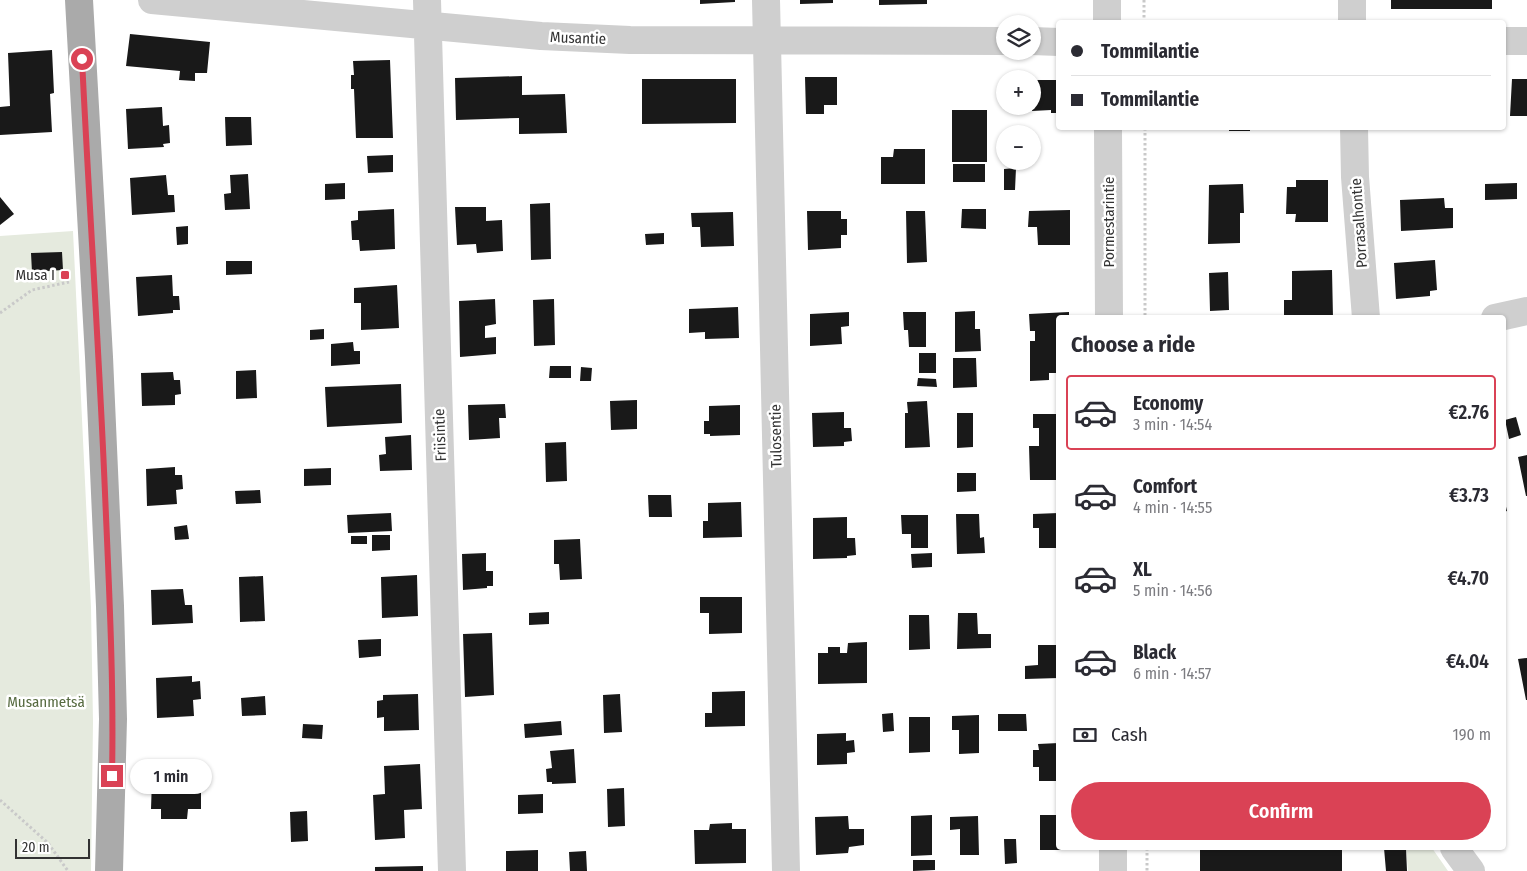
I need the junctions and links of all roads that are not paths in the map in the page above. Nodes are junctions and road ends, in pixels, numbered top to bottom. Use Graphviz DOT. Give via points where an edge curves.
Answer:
graph roads {
  1 [pos="79,0"];
  2 [pos="152,0"];
  3 [pos="766,0"];
  4 [pos="1107,0"];
  5 [pos="1352,0"];
  6 [pos="427,13"];
  7 [pos="1107,20"];
  8 [pos="1352,20"];
  9 [pos="767,40"];
  10 [pos="996,41"];
  11 [pos="1506,41"];
  12 [pos="1527,41"];
  13 [pos="1041,42"];
  14 [pos="1056,42"];
  15 [pos="1108,130"];
  16 [pos="1354,130"];
  17 [pos="1527,311"];
  18 [pos="1109,315"];
  19 [pos="1366,315"];
  20 [pos="1506,316"];
  21 [pos="1113,850"];
  22 [pos="1455,850"];
  23 [pos="110,871"];
  24 [pos="452,871"];
  25 [pos="786,871"];
  26 [pos="1113,871"];
  27 [pos="1471,871"];
  1 -- 23 [label="main road" via="100,367 112,662"];
  2 -- 6 [label="street, Musantie"];
  3 -- 9 [label="street, Tulosentie"];
  4 -- 7 [label="street"];
  5 -- 8 [label="street"];
  6 -- 9 [label="street, Musantie" via="541,36"];
  6 -- 24 [label="street, Friisintie"];
  9 -- 10 [label="street, Musantie"];
  9 -- 25 [label="street, Tulosentie"];
  11 -- 12 [label="street"];
  13 -- 14 [label="street"];
  15 -- 18 [label="street, Pormestarintie"];
  16 -- 19 [label="street, Porrasalhontie"];
  17 -- 20 [label="street"];
  21 -- 26 [label="street"];
  22 -- 27 [label="street"];
}
